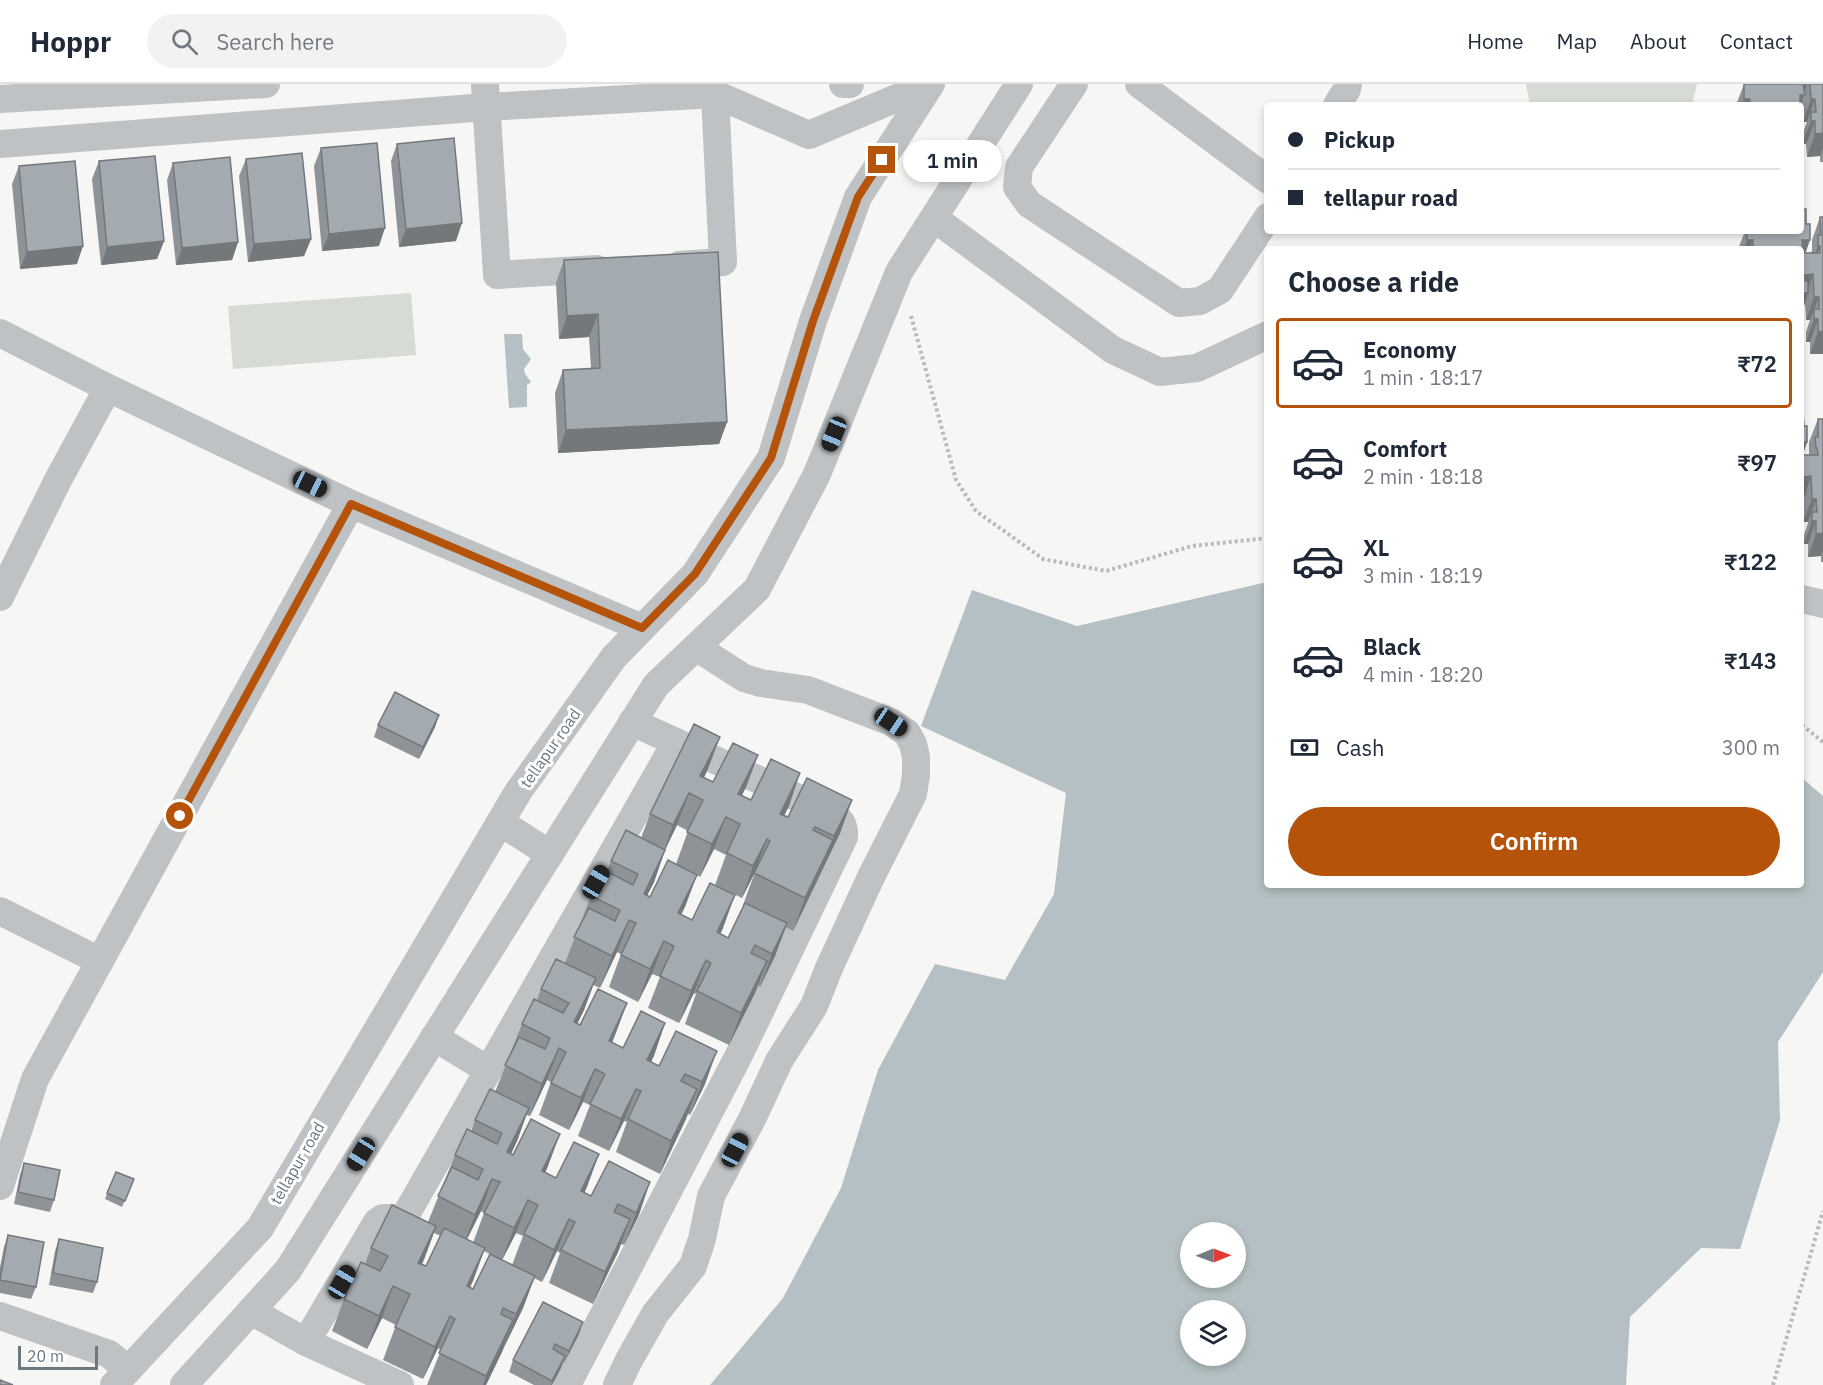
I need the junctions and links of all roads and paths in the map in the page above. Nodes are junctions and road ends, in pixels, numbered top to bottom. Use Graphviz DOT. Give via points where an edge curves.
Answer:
graph roads {
  1 [pos="266,84"];
  2 [pos="843,84"];
  3 [pos="850,84"];
  4 [pos="930,84"];
  5 [pos="1019,84"];
  6 [pos="1074,84"];
  7 [pos="1139,84"];
  8 [pos="1348,84"];
  9 [pos="0,94"];
  10 [pos="715,94"];
  11 [pos="486,96"];
  12 [pos="1339,102"];
  13 [pos="2,144"];
  14 [pos="1264,177"];
  15 [pos="934,218"];
  16 [pos="1264,223"];
  17 [pos="910,313"];
  18 [pos="0,333"];
  19 [pos="1264,337"];
  20 [pos="108,388"];
  21 [pos="351,504"];
  22 [pos="1264,538"];
  23 [pos="0,597"];
  24 [pos="1804,599"];
  25 [pos="1823,604"];
  26 [pos="642,628"];
  27 [pos="696,647"];
  28 [pos="632,723"];
  29 [pos="1804,727"];
  30 [pos="676,742"];
  31 [pos="1823,742"];
  32 [pos="500,822"];
  33 [pos="550,854"];
  34 [pos="0,911"];
  35 [pos="100,961"];
  36 [pos="434,1037"];
  37 [pos="488,1070"];
  38 [pos="0,1186"];
  39 [pos="1823,1211"];
  40 [pos="251,1311"];
  41 [pos="0,1316"];
  42 [pos="298,1337"];
  43 [pos="121,1378"];
  44 [pos="184,1385"];
  45 [pos="400,1385"];
  46 [pos="567,1385"];
  47 [pos="617,1385"];
  48 [pos="1773,1385"];
  1 -- 9 [label="street"];
  2 -- 3 [label="street"];
  4 -- 10 [label="street" via="809,135"];
  4 -- 26 [label="street, tellapur road" via="858,197 813,321 771,458 695,574"];
  5 -- 15 [label="street"];
  6 -- 16 [label="street" via="1019,166 1017,186 1029,204 1179,303 1200,301 1220,290"];
  7 -- 14 [label="street"];
  8 -- 12 [label="street"];
  9 -- 13 [label="street"];
  10 -- 11 [label="street"];
  10 -- 11 [label="street" via="723,262 497,275"];
  11 -- 13 [label="street"];
  15 -- 19 [label="street" via="1113,350 1160,372 1197,368"];
  15 -- 27 [label="street" via="899,272 817,474 757,589"];
  17 -- 22 [label="path" via="956,480 976,511 1043,559 1106,571 1192,546"];
  18 -- 20 [label="street"];
  20 -- 21 [label="street"];
  20 -- 23 [label="street"];
  21 -- 26 [label="street"];
  21 -- 35 [label="street"];
  24 -- 25 [label="street"];
  26 -- 32 [label="street, tellapur road" via="614,657"];
  27 -- 28 [label="street" via="656,685"];
  27 -- 47 [label="street" via="744,678 808,690 891,722 907,733 913,744 916,775 913,794 866,887 814,1006 779,1061 711,1196 693,1266 659,1309"];
  28 -- 30 [label="street"];
  28 -- 33 [label="street"];
  29 -- 31 [label="path"];
  30 -- 37 [label="street"];
  30 -- 46 [label="street" via="816,806 842,821 844,837 738,1057"];
  32 -- 33 [label="street"];
  32 -- 43 [label="street, tellapur road" via="260,1228"];
  33 -- 36 [label="street"];
  34 -- 35 [label="street"];
  35 -- 38 [label="street" via="35,1079"];
  36 -- 37 [label="street"];
  36 -- 40 [label="street" via="288,1270"];
  37 -- 42 [label="street" via="408,1211 402,1218 383,1218 377,1222"];
  39 -- 48 [label="path"];
  40 -- 42 [label="street"];
  40 -- 44 [label="street"];
  41 -- 43 [label="street" via="109,1354"];
  42 -- 45 [label="street"];
}
